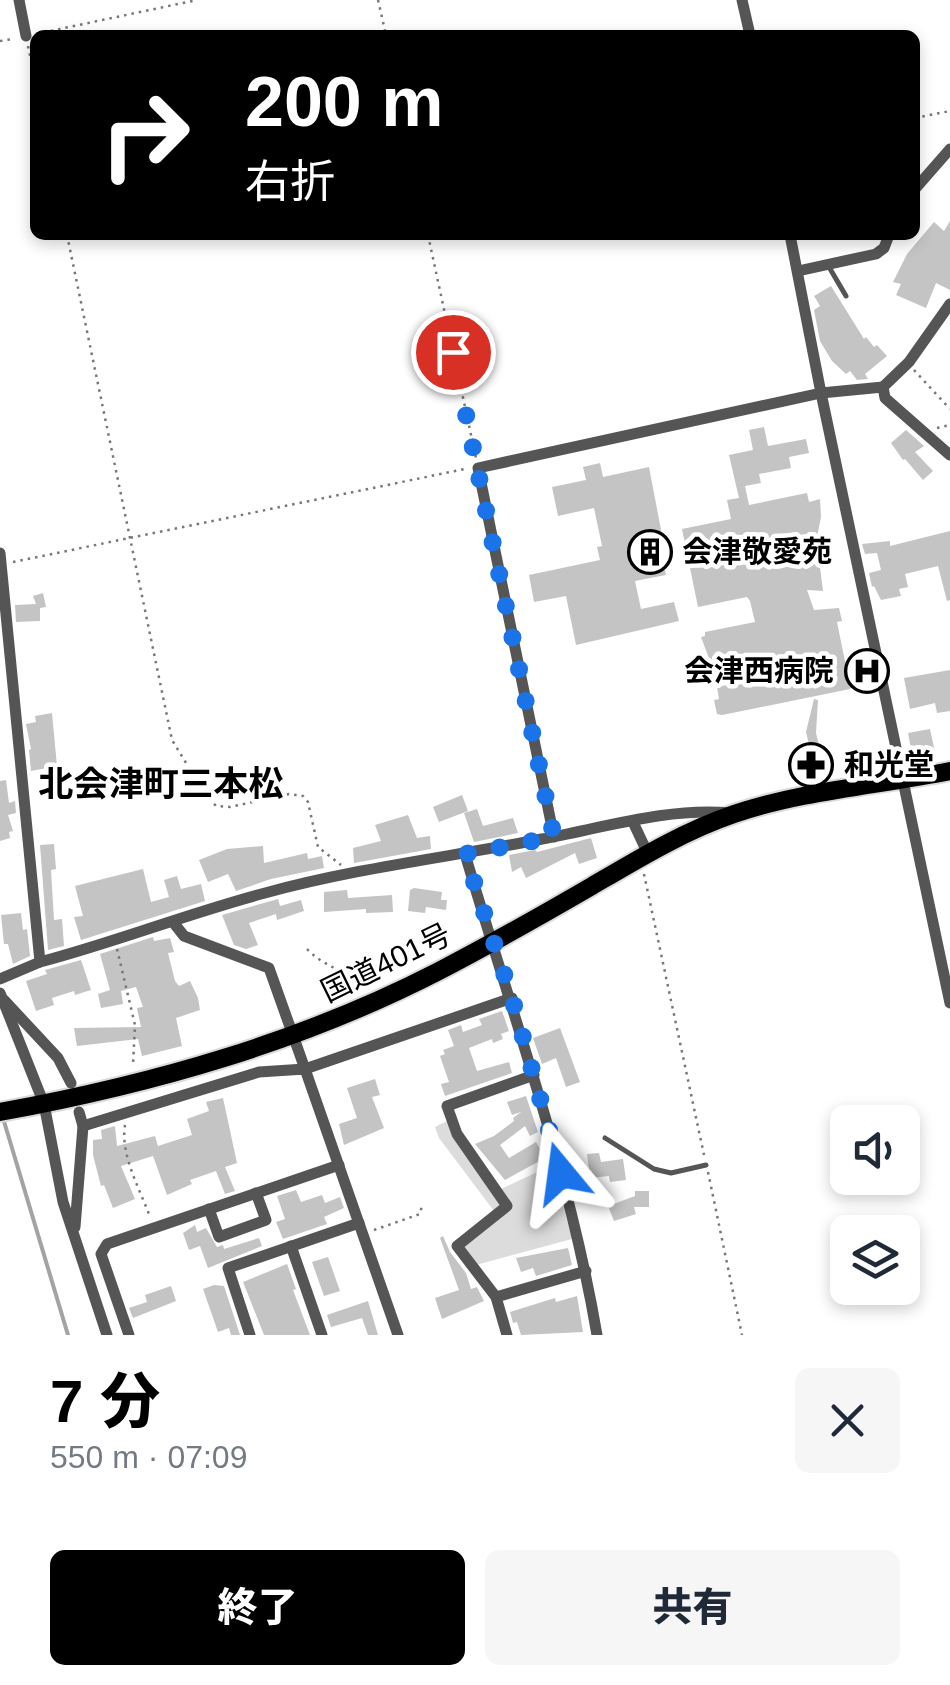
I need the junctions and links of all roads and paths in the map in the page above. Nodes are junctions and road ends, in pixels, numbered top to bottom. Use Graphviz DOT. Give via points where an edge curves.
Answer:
graph roads {
  1 [pos="18,0"];
  2 [pos="197,0"];
  3 [pos="378,0"];
  4 [pos="742,0"];
  5 [pos="54,30"];
  6 [pos="385,30"];
  7 [pos="749,30"];
  8 [pos="30,35"];
  9 [pos="26,36"];
  10 [pos="0,42"];
  11 [pos="30,55"];
  12 [pos="950,111"];
  13 [pos="920,117"];
  14 [pos="950,149"];
  15 [pos="920,182"];
  16 [pos="68,240"];
  17 [pos="429,240"];
  18 [pos="791,240"];
  19 [pos="887,240"];
  20 [pos="828,264"];
  21 [pos="798,271"];
  22 [pos="846,296"];
  23 [pos="950,304"];
  24 [pos="906,364"];
  25 [pos="883,386"];
  26 [pos="820,393"];
  27 [pos="950,409"];
  28 [pos="950,455"];
  29 [pos="478,468"];
  30 [pos="129,538"];
  31 [pos="0,553"];
  32 [pos="1,564"];
  33 [pos="950,771"];
  34 [pos="901,780"];
  35 [pos="734,814"];
  36 [pos="634,822"];
  37 [pos="554,837"];
  38 [pos="465,854"];
  39 [pos="644,856"];
  40 [pos="349,874"];
  41 [pos="173,922"];
  42 [pos="115,942"];
  43 [pos="492,942"];
  44 [pos="307,949"];
  45 [pos="40,962"];
  46 [pos="0,979"];
  47 [pos="1,995"];
  48 [pos="512,998"];
  49 [pos="950,1002"];
  50 [pos="369,1005"];
  51 [pos="293,1035"];
  52 [pos="132,1065"];
  53 [pos="305,1068"];
  54 [pos="534,1075"];
  55 [pos="70,1083"];
  56 [pos="38,1105"];
  57 [pos="128,1110"];
  58 [pos="0,1112"];
  59 [pos="79,1112"];
  60 [pos="83,1126"];
  61 [pos="605,1138"];
  62 [pos="339,1165"];
  63 [pos="706,1165"];
  64 [pos="256,1193"];
  65 [pos="422,1205"];
  66 [pos="209,1209"];
  67 [pos="154,1228"];
  68 [pos="361,1228"];
  69 [pos="74,1238"];
  70 [pos="291,1246"];
  71 [pos="586,1271"];
  72 [pos="496,1297"];
  73 [pos="108,1335"];
  74 [pos="128,1335"];
  75 [pos="250,1335"];
  76 [pos="322,1335"];
  77 [pos="398,1335"];
  78 [pos="507,1335"];
  79 [pos="597,1335"];
  80 [pos="742,1335"];
  1 -- 9 [label="street"];
  2 -- 5 [label="path"];
  3 -- 6 [label="path"];
  4 -- 7 [label="street"];
  8 -- 9 [label="path"];
  9 -- 10 [label="path"];
  9 -- 11 [label="path"];
  12 -- 13 [label="path"];
  14 -- 15 [label="street"];
  16 -- 30 [label="path"];
  17 -- 29 [label="path"];
  18 -- 21 [label="street"];
  19 -- 20 [label="street" via="876,254"];
  20 -- 21 [label="street"];
  20 -- 22 [label="lane"];
  21 -- 26 [label="street"];
  23 -- 24 [label="street"];
  24 -- 25 [label="street"];
  24 -- 27 [label="path"];
  25 -- 26 [label="street"];
  25 -- 28 [label="street" via="886,398"];
  26 -- 29 [label="street"];
  26 -- 34 [label="street"];
  29 -- 30 [label="path"];
  29 -- 37 [label="street"];
  30 -- 32 [label="path"];
  30 -- 40 [label="path" via="177,752 216,806 304,796 318,847"];
  31 -- 32 [label="street"];
  32 -- 45 [label="street"];
  33 -- 34 [label="highway, 国道401号"];
  34 -- 35 [label="highway, 国道401号"];
  34 -- 49 [label="street"];
  35 -- 36 [label="street" via="705,811"];
  35 -- 39 [label="highway, 国道401号"];
  36 -- 37 [label="street"];
  36 -- 39 [label="street"];
  37 -- 38 [label="street"];
  38 -- 40 [label="street"];
  38 -- 43 [label="street"];
  39 -- 43 [label="highway, 国道401号"];
  39 -- 63 [label="path"];
  40 -- 41 [label="street"];
  41 -- 42 [label="street"];
  41 -- 51 [label="street" via="184,936 269,968"];
  42 -- 45 [label="street"];
  42 -- 52 [label="path" via="135,1025"];
  43 -- 48 [label="street"];
  43 -- 50 [label="highway, 国道401号"];
  44 -- 50 [label="path" via="344,972"];
  45 -- 46 [label="street"];
  47 -- 55 [label="street" via="58,1058"];
  47 -- 56 [label="street"];
  48 -- 53 [label="street"];
  48 -- 54 [label="street"];
  50 -- 51 [label="highway, 国道401号"];
  51 -- 53 [label="street"];
  51 -- 56 [label="highway, 国道401号" via="185,1071"];
  53 -- 57 [label="street" via="260,1072"];
  53 -- 62 [label="street"];
  54 -- 71 [label="street"];
  54 -- 72 [label="street" via="448,1106 457,1134 507,1206 457,1246"];
  56 -- 58 [label="highway, 国道401号"];
  56 -- 69 [label="street"];
  57 -- 60 [label="street"];
  57 -- 67 [label="path" via="125,1147"];
  59 -- 60 [label="street"];
  60 -- 69 [label="street"];
  61 -- 63 [label="lane" via="671,1173"];
  62 -- 64 [label="street"];
  62 -- 68 [label="street"];
  63 -- 80 [label="path"];
  64 -- 66 [label="street"];
  64 -- 66 [label="street" via="266,1220 219,1237"];
  65 -- 68 [label="path" via="420,1214"];
  66 -- 67 [label="street"];
  67 -- 74 [label="street" via="102,1248"];
  68 -- 70 [label="street"];
  68 -- 77 [label="street"];
  69 -- 73 [label="street"];
  70 -- 75 [label="street" via="228,1268"];
  70 -- 76 [label="street"];
  71 -- 72 [label="street"];
  71 -- 79 [label="street"];
  72 -- 78 [label="street"];
}
